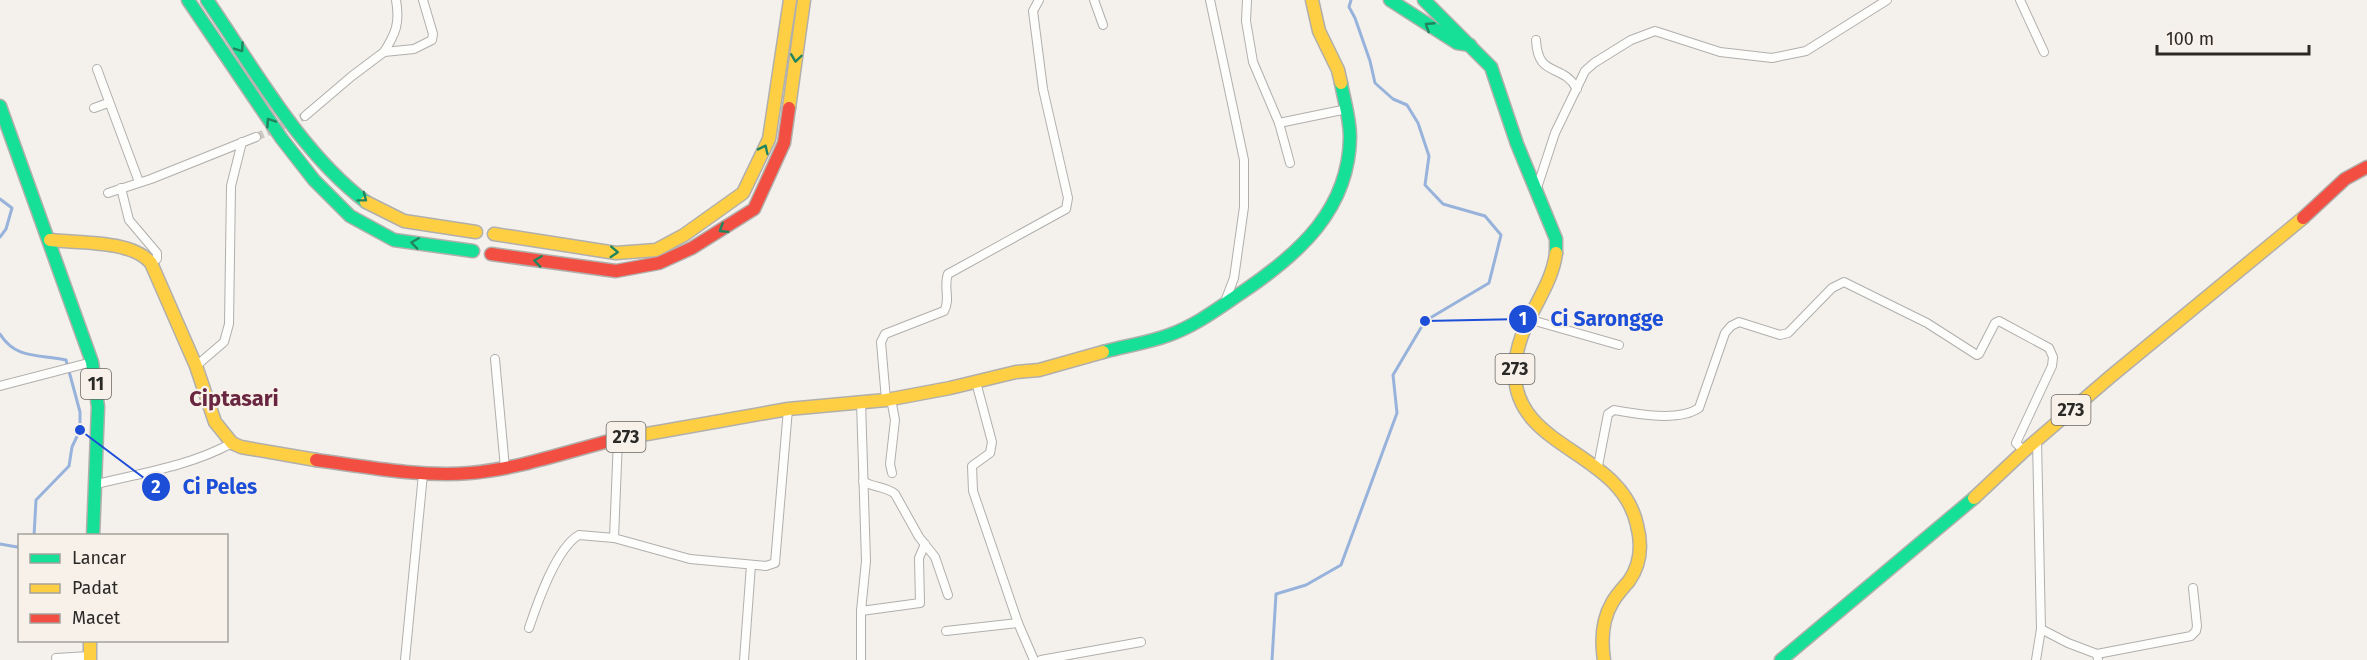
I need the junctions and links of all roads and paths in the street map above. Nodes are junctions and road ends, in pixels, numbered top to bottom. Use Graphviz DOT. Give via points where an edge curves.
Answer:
graph roads {
  1 [pos="188,0"];
  2 [pos="207,0"];
  3 [pos="396,0"];
  4 [pos="423,0"];
  5 [pos="790,0"];
  6 [pos="804,0"];
  7 [pos="1039,0"];
  8 [pos="1094,0"];
  9 [pos="1210,0"];
  10 [pos="1248,0"];
  11 [pos="1312,0"];
  12 [pos="1390,0"];
  13 [pos="1424,0"];
  14 [pos="1887,0"];
  15 [pos="2020,0"];
  16 [pos="1103,25"];
  17 [pos="1536,40"];
  18 [pos="1470,45"];
  19 [pos="384,52"];
  20 [pos="2044,52"];
  21 [pos="97,69"];
  22 [pos="1577,89"];
  23 [pos="108,103"];
  24 [pos="0,106"];
  25 [pos="94,108"];
  26 [pos="1347,109"];
  27 [pos="305,117"];
  28 [pos="1279,123"];
  29 [pos="256,137"];
  30 [pos="242,142"];
  31 [pos="1290,163"];
  32 [pos="2367,167"];
  33 [pos="139,182"];
  34 [pos="121,188"];
  35 [pos="108,193"];
  36 [pos="1536,193"];
  37 [pos="476,232"];
  38 [pos="494,234"];
  39 [pos="50,240"];
  40 [pos="473,251"];
  41 [pos="491,254"];
  42 [pos="151,263"];
  43 [pos="1224,306"];
  44 [pos="1528,318"];
  45 [pos="1619,345"];
  46 [pos="495,359"];
  47 [pos="92,362"];
  48 [pos="196,366"];
  49 [pos="976,382"];
  50 [pos="0,386"];
  51 [pos="888,399"];
  52 [pos="861,402"];
  53 [pos="788,409"];
  54 [pos="618,439"];
  55 [pos="2037,440"];
  56 [pos="232,443"];
  57 [pos="2024,451"];
  58 [pos="1598,466"];
  59 [pos="506,468"];
  60 [pos="892,473"];
  61 [pos="423,474"];
  62 [pos="863,481"];
  63 [pos="96,484"];
  64 [pos="93,534"];
  65 [pos="614,538"];
  66 [pos="925,544"];
  67 [pos="751,565"];
  68 [pos="2193,588"];
  69 [pos="948,595"];
  70 [pos="861,611"];
  71 [pos="1018,623"];
  72 [pos="530,628"];
  73 [pos="2041,629"];
  74 [pos="946,631"];
  75 [pos="90,642"];
  76 [pos="1141,642"];
  77 [pos="2097,657"];
  78 [pos="56,658"];
  79 [pos="90,658"];
  80 [pos="405,660"];
  81 [pos="744,660"];
  82 [pos="861,660"];
  83 [pos="1034,660"];
  84 [pos="1041,660"];
  85 [pos="1604,660"];
  86 [pos="1781,660"];
  87 [pos="2036,660"];
  40 -- 1 [label="main road, one-way" via="394,240 350,216 314,180 282,139"];
  2 -- 37 [label="main road, one-way" via="297,131 331,171 365,201 404,221"];
  3 -- 19 [label="street" via="396,32"];
  4 -- 19 [label="street" via="432,40 414,49"];
  38 -- 5 [label="main road, one-way" via="616,253 656,250 684,236 742,194 769,139"];
  6 -- 41 [label="main road, one-way" via="784,143 754,209 692,248 659,263 616,271"];
  7 -- 51 [label="street" via="1033,11 1043,89 1068,206 948,274 944,312 885,334 881,342"];
  8 -- 16 [label="street"];
  9 -- 43 [label="street" via="1244,160 1244,207 1234,278"];
  10 -- 28 [label="street" via="1246,21 1253,62"];
  11 -- 26 [label="main road, 273" via="1319,31 1338,70"];
  18 -- 12 [label="main road, 273, one-way" via="1457,43"];
  13 -- 18 [label="main road, 273"];
  14 -- 22 [label="street" via="1806,51 1772,58 1720,52 1649,33 1594,63 1585,71"];
  15 -- 20 [label="street"];
  17 -- 22 [label="street" via="1539,59 1571,78"];
  18 -- 36 [label="main road, 273" via="1491,67"];
  19 -- 27 [label="street"];
  21 -- 23 [label="street"];
  22 -- 36 [label="street" via="1555,134"];
  23 -- 25 [label="street"];
  23 -- 33 [label="street"];
  24 -- 39 [label="main road, 11"];
  26 -- 28 [label="street"];
  26 -- 43 [label="main road, 273" via="1347,165 1332,208 1297,251"];
  28 -- 31 [label="street"];
  29 -- 30 [label="street"];
  30 -- 33 [label="street"];
  30 -- 48 [label="street" via="231,186 229,324 224,342"];
  32 -- 55 [label="main road, 273" via="2345,179 2296,225"];
  33 -- 34 [label="street"];
  34 -- 35 [label="street"];
  34 -- 42 [label="street" via="129,220 157,253 157,259"];
  36 -- 44 [label="main road, 273" via="1556,239 1558,256"];
  39 -- 42 [label="main road" via="133,249"];
  39 -- 47 [label="main road, 11"];
  42 -- 48 [label="main road"];
  43 -- 49 [label="main road, 273" via="1167,336 1039,370"];
  44 -- 45 [label="street"];
  44 -- 58 [label="main road, 273" via="1515,371 1515,384 1525,411 1547,434"];
  46 -- 59 [label="street"];
  47 -- 50 [label="street"];
  47 -- 63 [label="main road, 11" via="98,407"];
  48 -- 56 [label="main road" via="215,422"];
  49 -- 51 [label="main road, 273"];
  49 -- 71 [label="street" via="992,442 990,453 972,466 973,491"];
  51 -- 52 [label="main road, 273"];
  51 -- 60 [label="street" via="895,420"];
  52 -- 53 [label="main road, 273"];
  52 -- 62 [label="street"];
  53 -- 54 [label="main road, 273"];
  53 -- 67 [label="street" via="776,562 769,566"];
  54 -- 59 [label="main road, 273"];
  54 -- 65 [label="street"];
  55 -- 57 [label="main road, 273"];
  55 -- 73 [label="street"];
  56 -- 61 [label="main road, 273" via="255,451"];
  56 -- 63 [label="street" via="209,456"];
  57 -- 58 [label="street" via="2016,443 2050,372 2053,357 2049,348 1999,321 1977,355 1928,323 1844,282 1832,288 1788,333 1780,335 1739,322 1731,326 1725,333 1699,408 1694,411 1666,416 1611,412"];
  57 -- 86 [label="main road, 273" via="1991,484"];
  58 -- 85 [label="main road, 273" via="1628,500 1638,532 1640,557 1609,608 1602,636"];
  59 -- 61 [label="main road, 273"];
  61 -- 80 [label="street"];
  62 -- 66 [label="street" via="871,487 889,488 895,494"];
  62 -- 70 [label="street" via="866,561"];
  63 -- 64 [label="main road, 11"];
  65 -- 67 [label="street" via="690,559"];
  65 -- 72 [label="street" via="585,534 574,538 541,590"];
  66 -- 69 [label="street" via="935,557"];
  66 -- 70 [label="street" via="920,558 920,603"];
  67 -- 81 [label="street"];
  68 -- 77 [label="street" via="2198,626 2191,636"];
  70 -- 82 [label="street"];
  71 -- 74 [label="street"];
  71 -- 83 [label="street"];
  73 -- 77 [label="street"];
  73 -- 87 [label="street"];
  75 -- 79 [label="main road"];
  76 -- 84 [label="street"];
  78 -- 79 [label="street"];
}
